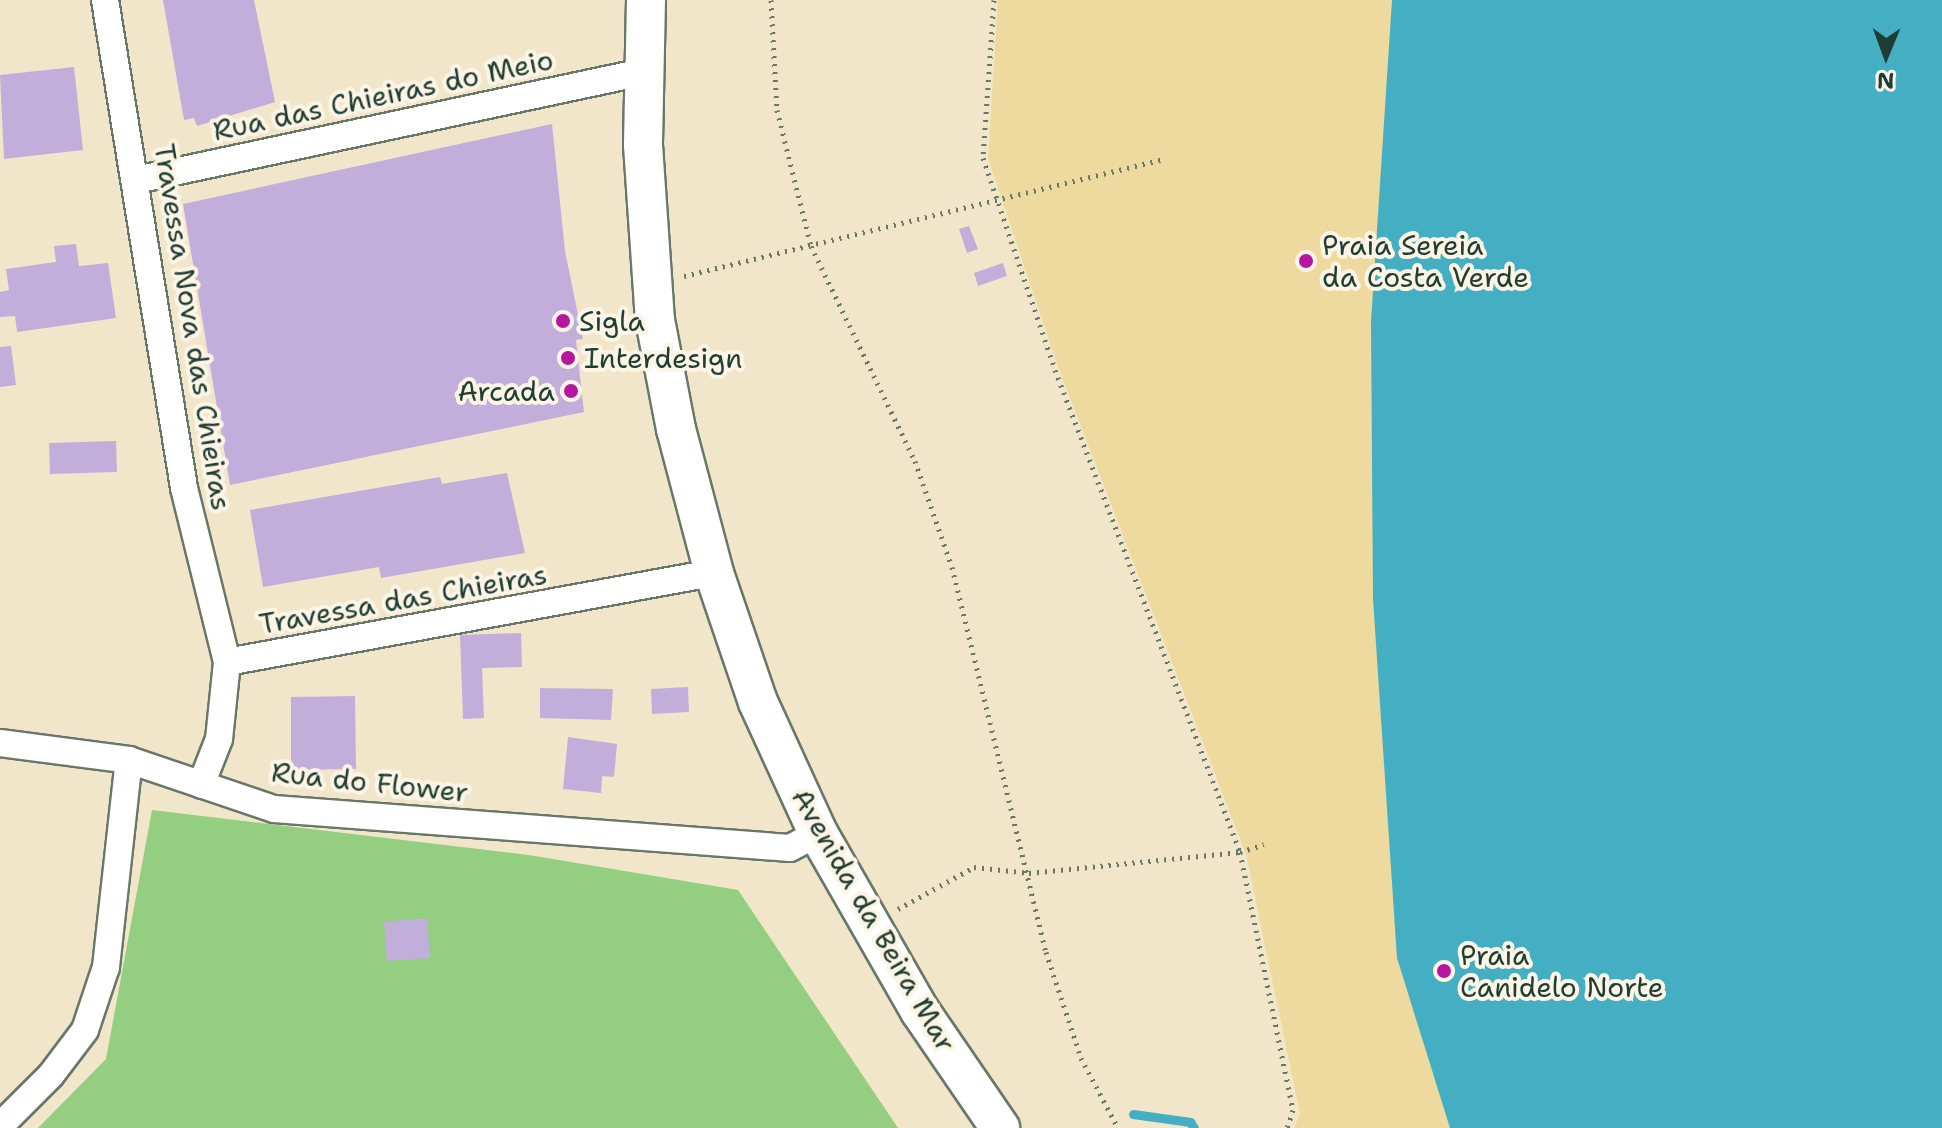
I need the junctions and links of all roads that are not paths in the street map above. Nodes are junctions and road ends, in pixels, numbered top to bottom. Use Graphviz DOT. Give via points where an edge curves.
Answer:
graph roads {
  1 [pos="105,0"];
  2 [pos="646,0"];
  3 [pos="643,72"];
  4 [pos="136,180"];
  5 [pos="714,573"];
  6 [pos="227,662"];
  7 [pos="0,743"];
  8 [pos="129,760"];
  9 [pos="201,785"];
  10 [pos="818,833"];
  11 [pos="0,1126"];
  12 [pos="1000,1128"];
  1 -- 4 [label="street, Travessa Nova das Chieiras"];
  2 -- 3 [label="main road, Avenida da Beira Mar"];
  3 -- 4 [label="street, Rua das Chieiras do Meio"];
  3 -- 5 [label="main road, Avenida da Beira Mar" via="655,320 676,429"];
  4 -- 6 [label="street, Travessa Nova das Chieiras" via="184,488"];
  5 -- 6 [label="street, Travessa das Chieiras"];
  5 -- 10 [label="main road, Avenida da Beira Mar" via="758,702"];
  6 -- 9 [label="street, Travessa das Chieiras" via="219,739"];
  7 -- 8 [label="street"];
  8 -- 9 [label="street, Rua do Flower"];
  8 -- 11 [label="street" via="106,967 85,1030 51,1075"];
  9 -- 10 [label="street, Rua do Flower" via="274,809 686,842 790,848"];
  10 -- 12 [label="main road, Avenida da Beira Mar" via="920,1011"];
}
